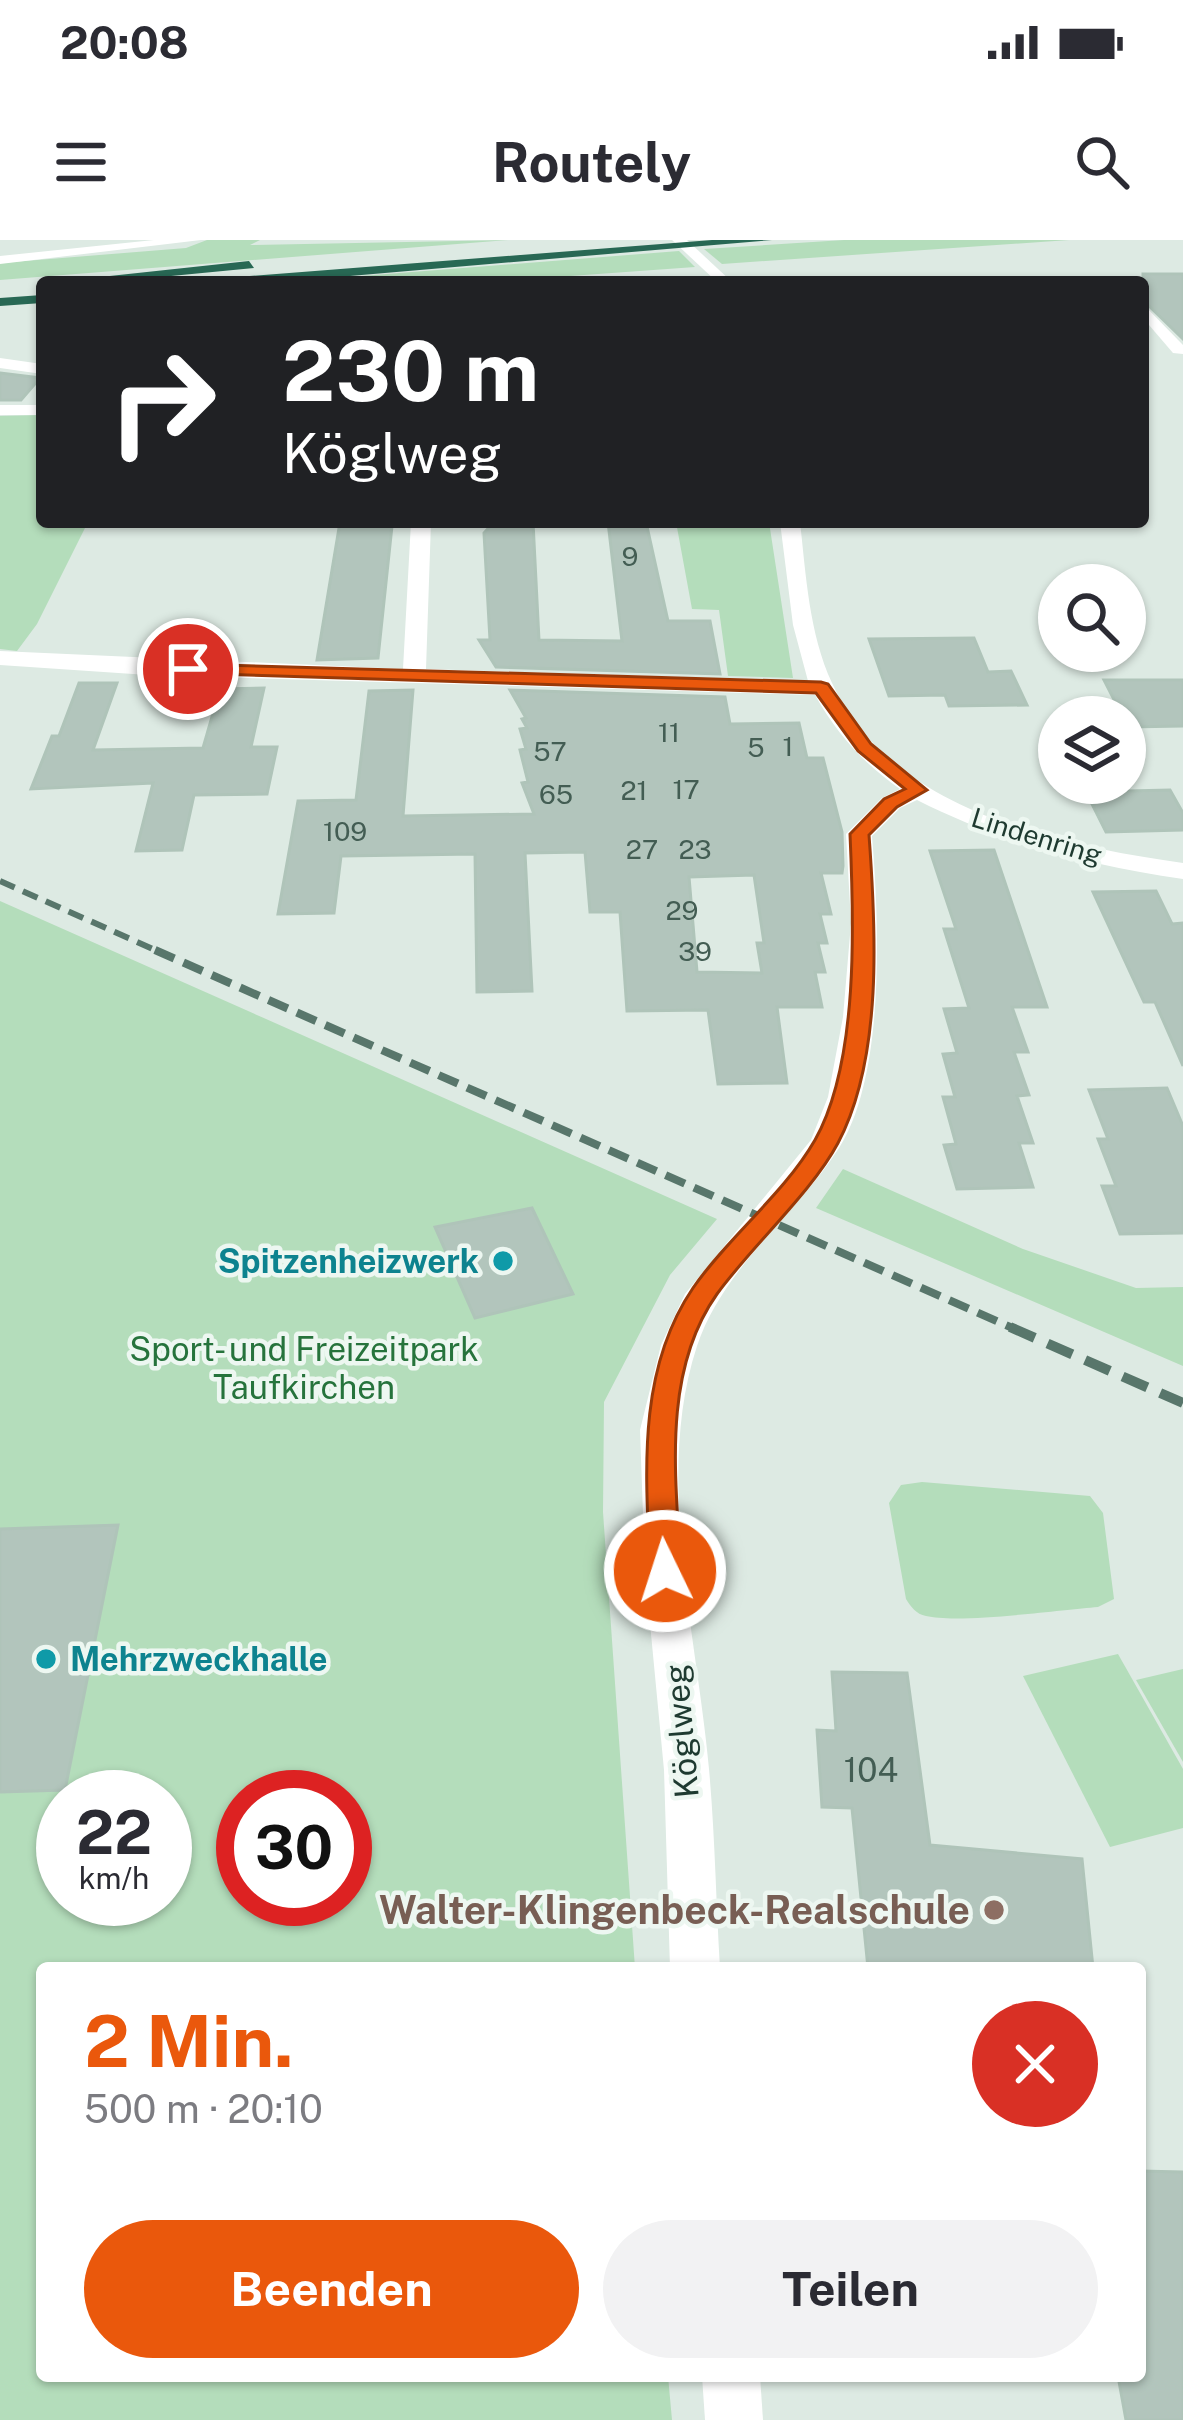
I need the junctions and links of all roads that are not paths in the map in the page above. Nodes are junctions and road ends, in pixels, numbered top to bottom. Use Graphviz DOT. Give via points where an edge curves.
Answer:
graph roads {
  1 [pos="62,240"];
  2 [pos="194,240"];
  3 [pos="576,240"];
  4 [pos="679,240"];
  5 [pos="764,240"];
  6 [pos="729,242"];
  7 [pos="47,256"];
  8 [pos="0,260"];
  9 [pos="135,276"];
  10 [pos="300,276"];
  11 [pos="718,276"];
  12 [pos="36,284"];
  13 [pos="0,287"];
  14 [pos="36,299"];
  15 [pos="0,302"];
  16 [pos="1149,317"];
  17 [pos="1174,350"];
  18 [pos="0,363"];
  19 [pos="36,368"];
  20 [pos="0,410"];
  21 [pos="36,410"];
  22 [pos="421,528"];
  23 [pos="791,528"];
  24 [pos="0,658"];
  25 [pos="414,676"];
  26 [pos="821,688"];
  27 [pos="918,790"];
  28 [pos="1183,871"];
  29 [pos="694,1962"];
  30 [pos="731,2382"];
  31 [pos="734,2420"];
  1 -- 7 [label="street"];
  2 -- 7 [label="street"];
  3 -- 9 [label="highway"];
  4 -- 11 [label="street"];
  5 -- 6 [label="highway"];
  6 -- 10 [label="highway"];
  7 -- 8 [label="street"];
  12 -- 13 [label="highway"];
  14 -- 15 [label="highway"];
  16 -- 17 [label="street"];
  18 -- 19 [label="street"];
  20 -- 21 [label="street"];
  22 -- 25 [label="street"];
  23 -- 26 [label="street, Lindenring"];
  24 -- 25 [label="street"];
  25 -- 26 [label="street"];
  26 -- 27 [label="street, Lindenring" via="865,748"];
  27 -- 28 [label="street, Lindenring" via="1040,842"];
  27 -- 29 [label="street, Köglweg" via="860,834 858,1017 826,1143 703,1294 679,1345 659,1430"];
  30 -- 31 [label="street"];
}
